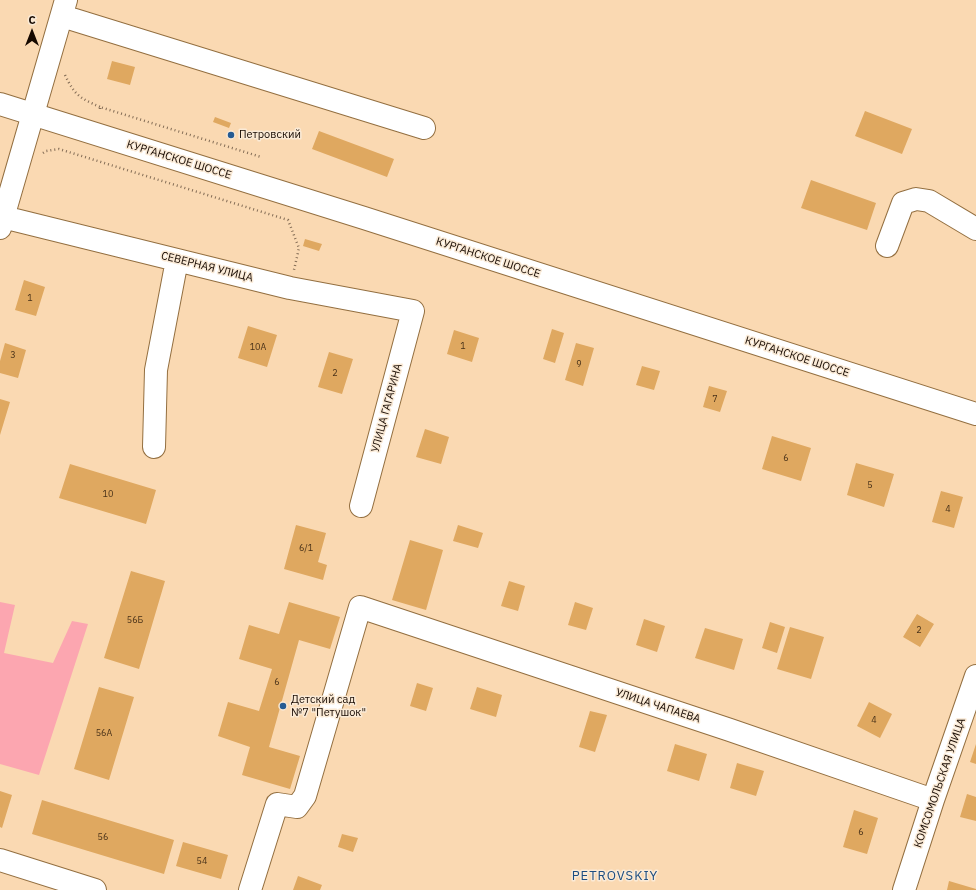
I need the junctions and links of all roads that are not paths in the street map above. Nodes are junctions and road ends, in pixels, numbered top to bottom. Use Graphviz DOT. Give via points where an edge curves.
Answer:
graph roads {
  1 [pos="62,5"];
  2 [pos="0,104"];
  3 [pos="33,114"];
  4 [pos="424,128"];
  5 [pos="6,184"];
  6 [pos="2,223"];
  7 [pos="976,228"];
  8 [pos="887,246"];
  9 [pos="177,260"];
  10 [pos="413,310"];
  11 [pos="976,414"];
  12 [pos="154,447"];
  13 [pos="361,506"];
  14 [pos="976,676"];
  15 [pos="933,800"];
  16 [pos="0,860"];
  17 [pos="95,890"];
  18 [pos="250,890"];
  19 [pos="904,890"];
  1 -- 3 [label="street"];
  1 -- 4 [label="street"];
  2 -- 3 [label="street, КУРГАНСКОЕ ШОССЕ"];
  3 -- 5 [label="street"];
  3 -- 11 [label="street, КУРГАНСКОЕ ШОССЕ"];
  5 -- 6 [label="street"];
  6 -- 9 [label="street, СЕВЕРНАЯ УЛИЦА"];
  7 -- 8 [label="street" via="929,201 916,199 903,203"];
  9 -- 10 [label="street, СЕВЕРНАЯ УЛИЦА" via="290,288"];
  9 -- 12 [label="street" via="156,370"];
  10 -- 13 [label="street, УЛИЦА ГАГАРИНА"];
  14 -- 15 [label="street, КОМСОМОЛЬСКАЯ УЛИЦА"];
  15 -- 18 [label="street, УЛИЦА ЧАПАЕВА" via="360,607 305,796 297,807 277,804"];
  15 -- 19 [label="street, КОМСОМОЛЬСКАЯ УЛИЦА"];
  16 -- 17 [label="street"];
}
